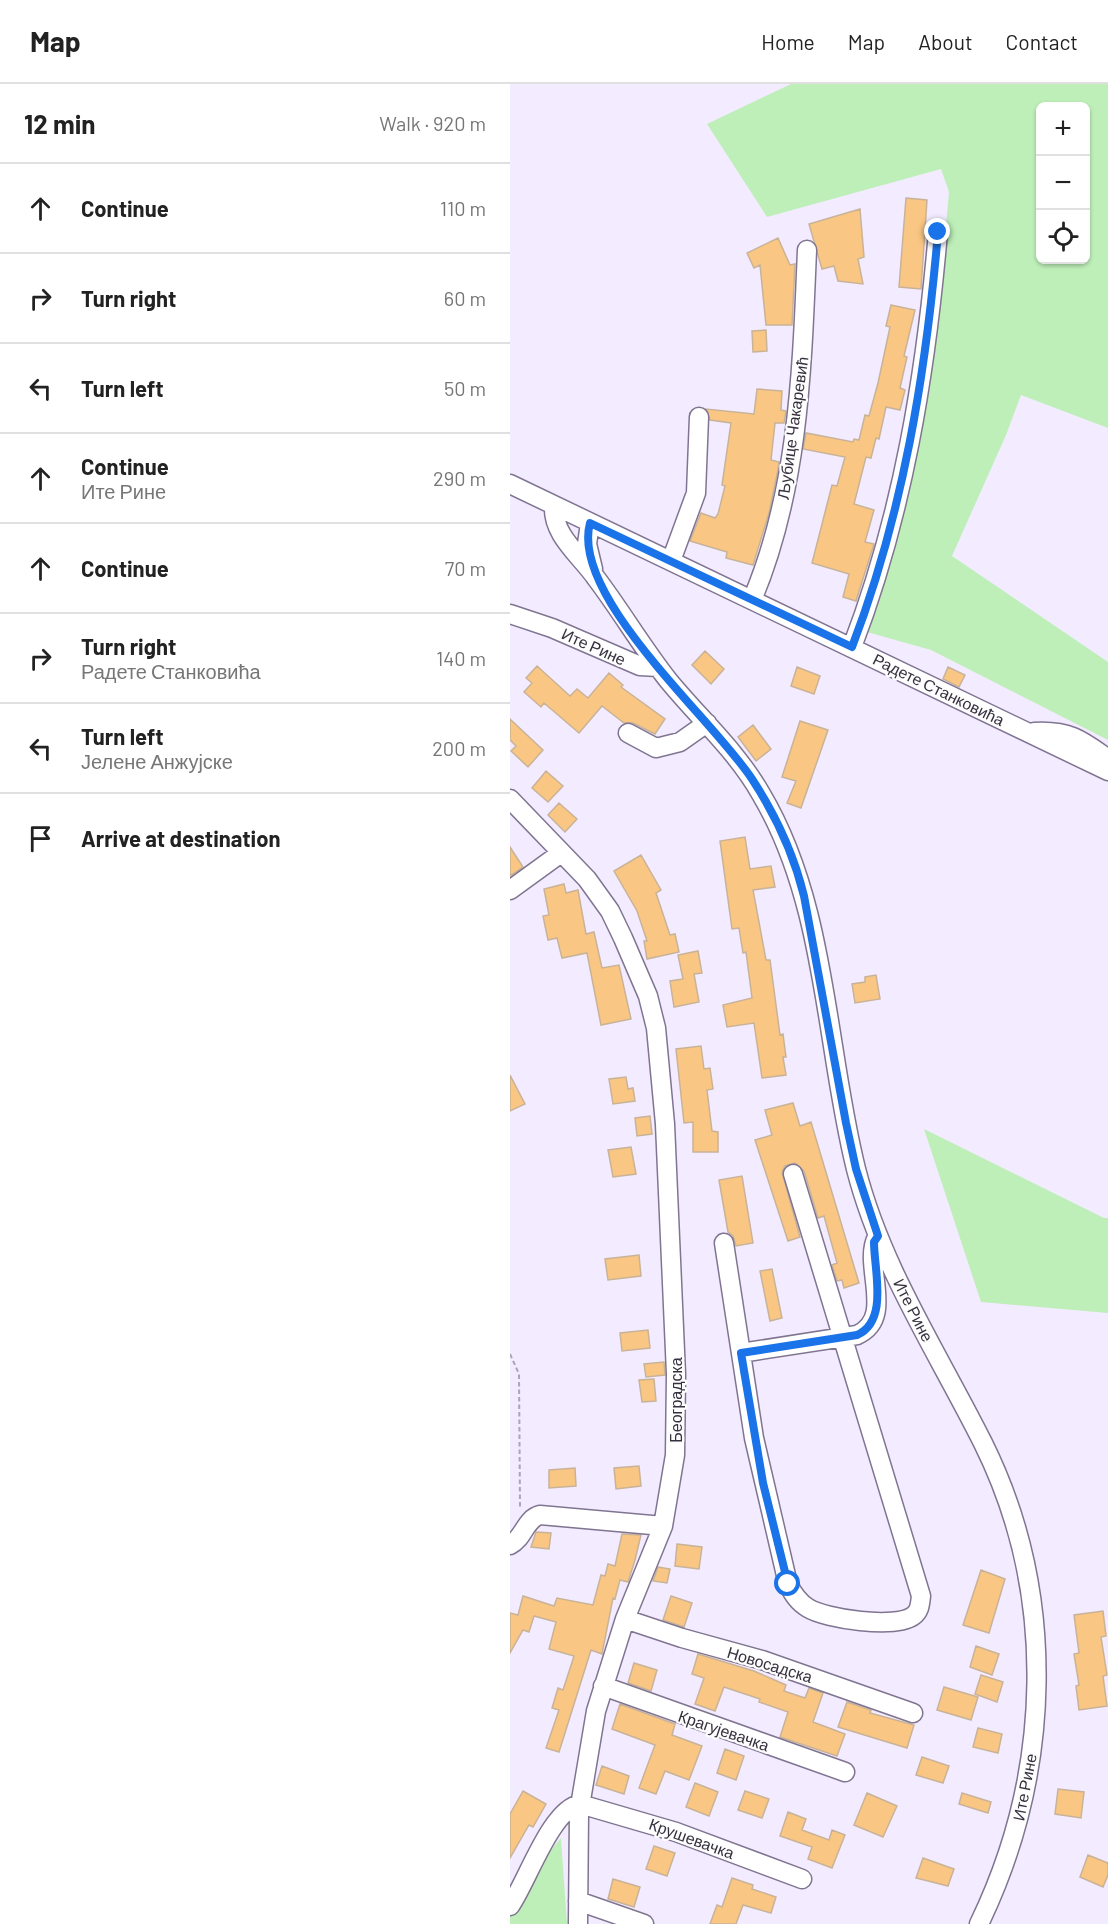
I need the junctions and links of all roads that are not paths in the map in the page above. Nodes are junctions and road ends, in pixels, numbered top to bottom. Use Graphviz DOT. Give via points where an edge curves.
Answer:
graph roads {
  1 [pos="938,232"];
  2 [pos="807,250"];
  3 [pos="699,417"];
  4 [pos="510,484"];
  5 [pos="554,506"];
  6 [pos="590,523"];
  7 [pos="671,561"];
  8 [pos="596,576"];
  9 [pos="752,600"];
  10 [pos="510,614"];
  11 [pos="852,647"];
  12 [pos="658,667"];
  13 [pos="707,723"];
  14 [pos="1029,732"];
  15 [pos="628,733"];
  16 [pos="1108,759"];
  17 [pos="1108,771"];
  18 [pos="510,799"];
  19 [pos="517,818"];
  20 [pos="561,853"];
  21 [pos="510,890"];
  22 [pos="793,1174"];
  23 [pos="878,1236"];
  24 [pos="724,1243"];
  25 [pos="844,1337"];
  26 [pos="741,1353"];
  27 [pos="663,1526"];
  28 [pos="515,1541"];
  29 [pos="626,1619"];
  30 [pos="603,1686"];
  31 [pos="913,1713"];
  32 [pos="845,1772"];
  33 [pos="580,1804"];
  34 [pos="802,1879"];
  35 [pos="516,1884"];
  36 [pos="578,1901"];
  37 [pos="510,1906"];
  38 [pos="578,1924"];
  39 [pos="644,1924"];
  40 [pos="979,1924"];
  1 -- 11 [label="street" via="906,466 884,557"];
  2 -- 9 [label="street, Љубице Чакаревић" via="800,390 788,474 770,556"];
  3 -- 7 [label="street" via="696,493"];
  4 -- 5 [label="street, Радете Станковића"];
  5 -- 6 [label="street, Радете Станковића"];
  5 -- 8 [label="street" via="559,531"];
  6 -- 7 [label="street, Радете Станковића"];
  6 -- 8 [label="street" via="587,544"];
  7 -- 9 [label="street, Радете Станковића"];
  8 -- 12 [label="street"];
  9 -- 11 [label="street, Радете Станковића"];
  10 -- 12 [label="street, Ите Рине" via="640,666"];
  11 -- 14 [label="street, Радете Станковића"];
  12 -- 13 [label="street, Ите Рине"];
  13 -- 15 [label="street" via="680,742 656,748"];
  13 -- 23 [label="street, Ите Рине" via="763,796 800,880 854,1157"];
  14 -- 16 [label="street" via="1054,731 1080,738"];
  14 -- 17 [label="street, Радете Станковића"];
  18 -- 19 [label="street, Београдска"];
  19 -- 20 [label="street, Београдска"];
  20 -- 21 [label="street"];
  20 -- 27 [label="street, Београдска" via="587,879 610,911 648,996 656,1028 665,1124 676,1374 675,1455"];
  22 -- 25 [label="street"];
  23 -- 25 [label="street" via="874,1242 873,1321 867,1330"];
  23 -- 40 [label="street, Ите Рине" via="993,1465 1020,1539 1033,1612 1037,1694 1025,1794 1008,1854"];
  24 -- 26 [label="street"];
  25 -- 26 [label="street"];
  25 -- 26 [label="street" via="921,1596 920,1607 907,1620 866,1621 821,1615 795,1597 788,1584 763,1483"];
  27 -- 28 [label="street" via="540,1515 531,1520"];
  27 -- 29 [label="street, Београдска"];
  29 -- 30 [label="street, Београдска"];
  29 -- 31 [label="street, Новосадска" via="762,1660"];
  30 -- 32 [label="street, Крагујевачка"];
  30 -- 33 [label="street, Београдска"];
  33 -- 34 [label="street, Крушевачка" via="676,1832"];
  33 -- 35 [label="street" via="569,1807"];
  33 -- 36 [label="street, Београдска"];
  35 -- 37 [label="street"];
  36 -- 38 [label="street, Београдска"];
  36 -- 39 [label="street"];
}
